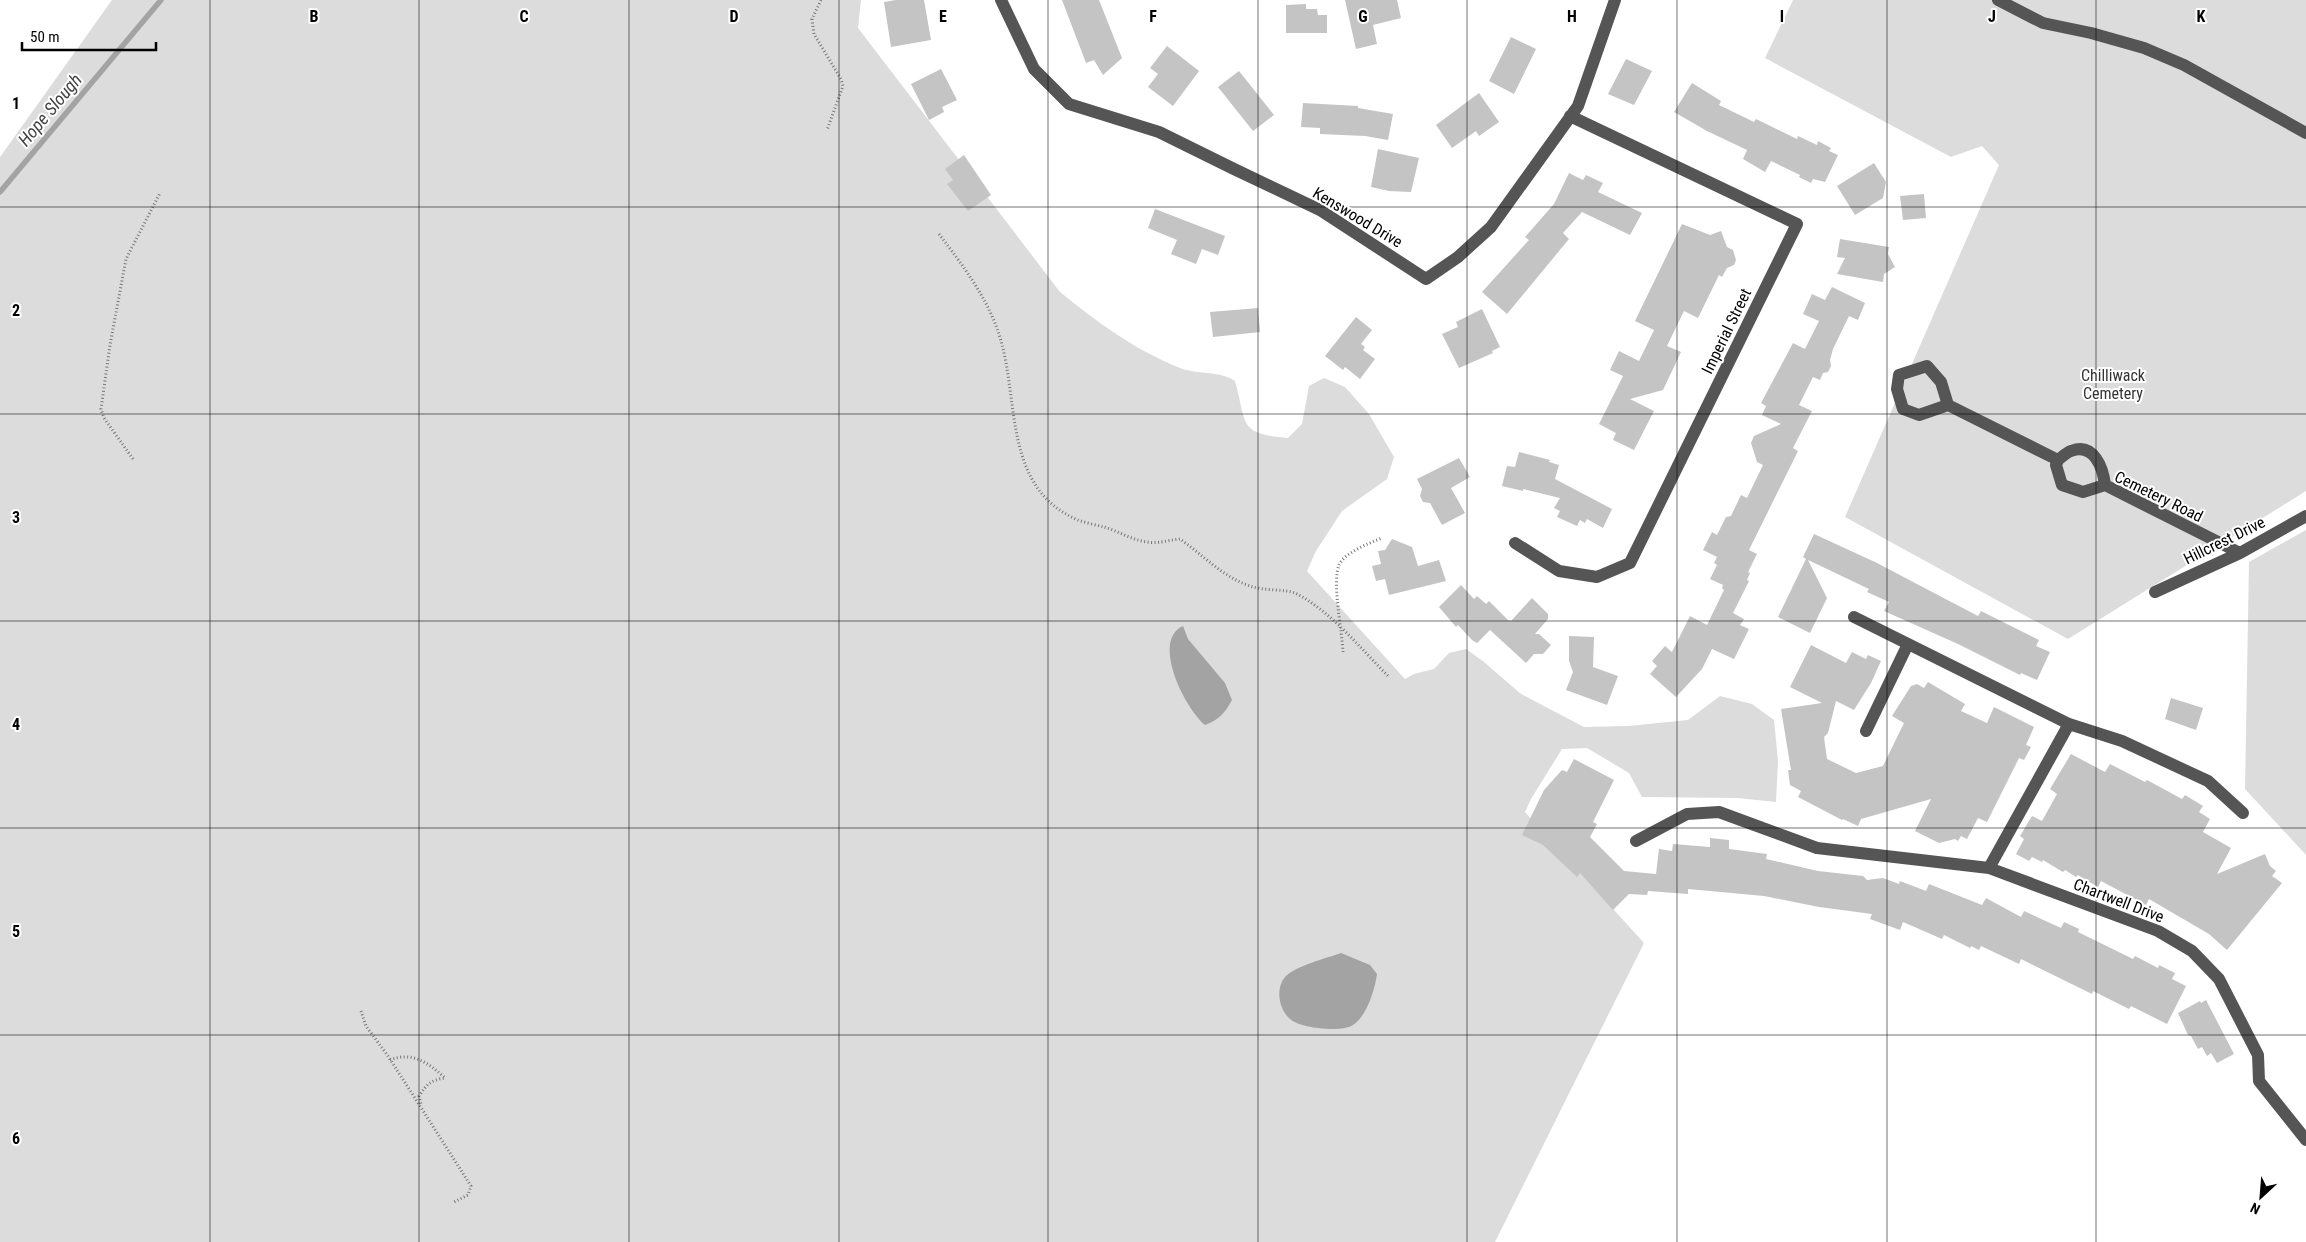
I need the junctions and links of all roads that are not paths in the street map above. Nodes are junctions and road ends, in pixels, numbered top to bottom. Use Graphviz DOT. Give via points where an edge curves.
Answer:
graph roads {
  1 [pos="1001,0"];
  2 [pos="1615,0"];
  3 [pos="1998,0"];
  4 [pos="1570,116"];
  5 [pos="2306,132"];
  6 [pos="1948,405"];
  7 [pos="2058,460"];
  8 [pos="2105,486"];
  9 [pos="2306,516"];
  10 [pos="1515,543"];
  11 [pos="2240,553"];
  12 [pos="2156,592"];
  13 [pos="1854,617"];
  14 [pos="1908,644"];
  15 [pos="2069,724"];
  16 [pos="1866,731"];
  17 [pos="2243,813"];
  18 [pos="1636,841"];
  19 [pos="1988,868"];
  20 [pos="2306,1140"];
  1 -- 4 [label="street, Kenswood Drive" via="1034,69 1069,104 1159,132 1320,210 1426,279 1458,257 1491,227"];
  2 -- 4 [label="street, Kenswood Drive" via="1578,106"];
  3 -- 5 [label="street" via="2043,23 2144,48 2184,65"];
  4 -- 10 [label="street, Imperial Street" via="1797,224 1630,563 1597,577 1559,571"];
  6 -- 6 [label="street" via="1941,382 1927,366 1900,375 1897,389 1903,410 1918,415"];
  6 -- 7 [label="street"];
  7 -- 8 [label="street, Cemetery Road" via="2056,466 2062,485 2084,492"];
  7 -- 8 [label="street" via="2072,450 2085,450 2098,460"];
  8 -- 11 [label="street, Cemetery Road"];
  9 -- 11 [label="street, Hillcrest Drive"];
  11 -- 12 [label="street, Hillcrest Drive"];
  13 -- 14 [label="street"];
  14 -- 15 [label="street"];
  14 -- 16 [label="street"];
  15 -- 17 [label="street" via="2122,741 2208,781"];
  15 -- 19 [label="street"];
  18 -- 19 [label="street, Chartwell Drive" via="1687,814 1719,812 1817,848"];
  19 -- 20 [label="street, Chartwell Drive" via="2158,930 2192,952 2219,979 2258,1055 2259,1081"];
}
